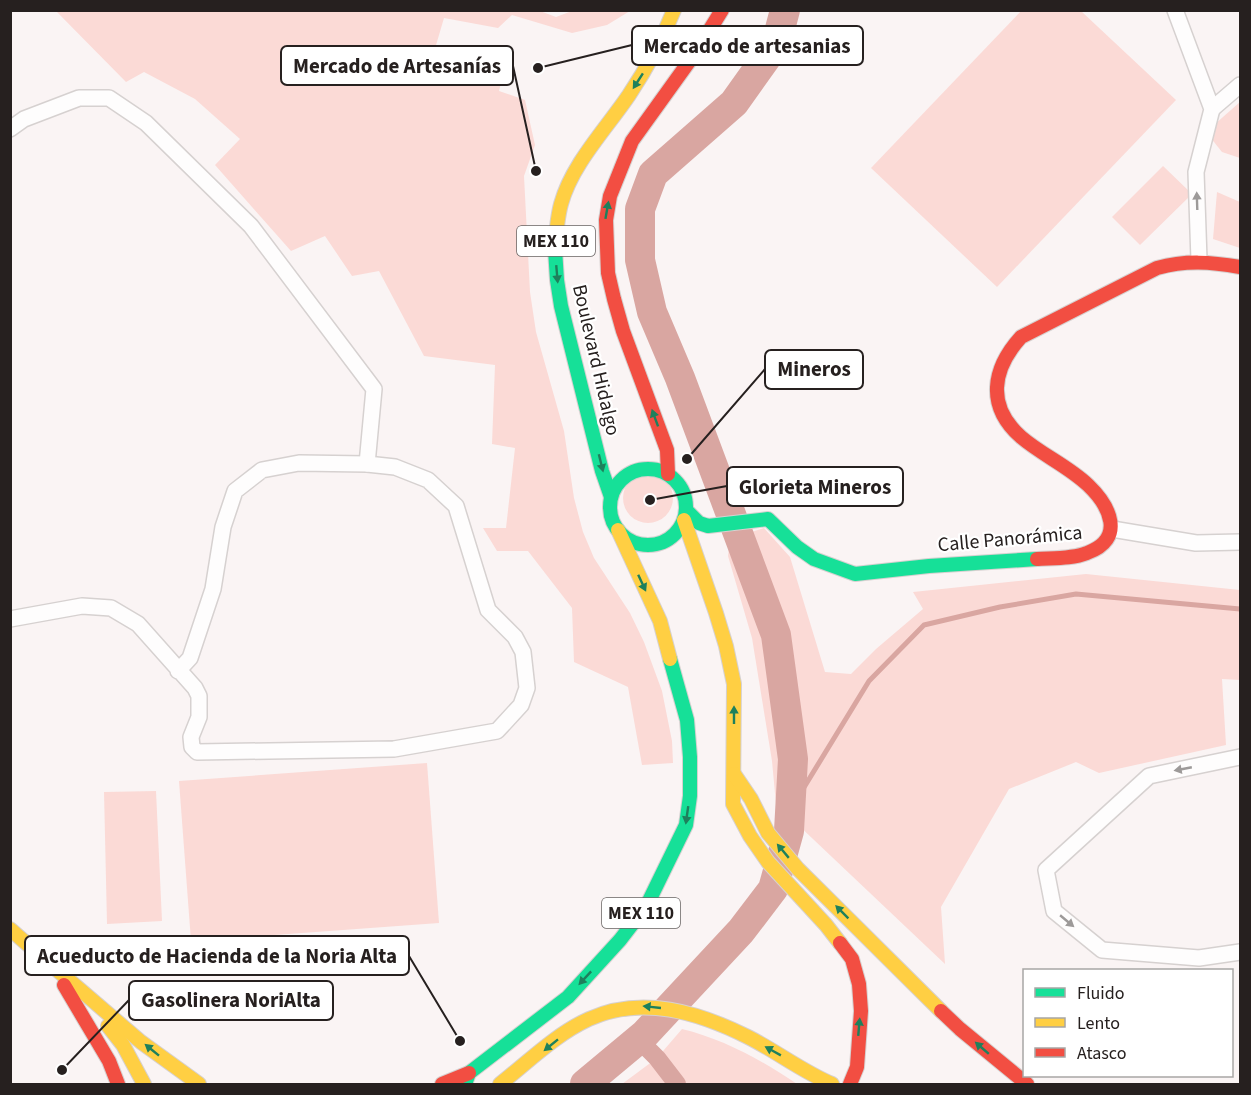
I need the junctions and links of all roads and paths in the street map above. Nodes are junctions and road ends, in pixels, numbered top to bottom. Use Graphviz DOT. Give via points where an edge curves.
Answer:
graph roads {
  1 [pos="674,10"];
  2 [pos="722,10"];
  3 [pos="1175,10"];
  4 [pos="1240,85"];
  5 [pos="1212,109"];
  6 [pos="10,129"];
  7 [pos="1199,260"];
  8 [pos="1240,267"];
  9 [pos="367,464"];
  10 [pos="668,474"];
  11 [pos="611,497"];
  12 [pos="685,515"];
  13 [pos="618,530"];
  14 [pos="1112,530"];
  15 [pos="1240,542"];
  16 [pos="10,619"];
  17 [pos="178,671"];
  18 [pos="1240,757"];
  19 [pos="734,774"];
  20 [pos="10,929"];
  21 [pos="1240,952"];
  22 [pos="42,957"];
  23 [pos="60,977"];
  24 [pos="467,1079"];
  25 [pos="828,1083"];
  26 [pos="118,1084"];
  27 [pos="144,1084"];
  28 [pos="199,1084"];
  29 [pos="442,1084"];
  30 [pos="500,1084"];
  31 [pos="850,1084"];
  32 [pos="1027,1084"];
  1 -- 11 [label="main road, Boulevard Hidalgo / MEX 110, one-way" via="641,77 572,176 560,201 557,223 556,272 562,315"];
  10 -- 2 [label="main road, Boulevard Hidalgo / MEX 110, one-way" via="667,450 614,299 608,273 606,220 610,196 632,141"];
  3 -- 5 [label="street"];
  4 -- 5 [label="street"];
  7 -- 5 [label="street, one-way" via="1196,172"];
  6 -- 9 [label="street" via="24,119 79,98 109,98 146,123 251,226 374,390"];
  7 -- 8 [label="main road, Calle Panorámica"];
  7 -- 14 [label="main road, Calle Panorámica" via="1157,268 1021,337 1000,364 996,377 999,405 1008,421 1020,436 1090,486 1104,503"];
  9 -- 17 [label="street" via="300,463 262,470 235,491 213,589 190,658"];
  9 -- 17 [label="street" via="395,467 428,480 456,506 488,610 515,637 523,652 527,688 521,705 497,731 394,750 197,752 191,737 200,717 199,696"];
  10 -- 11 [label="main road" via="649,469 629,474"];
  10 -- 12 [label="main road, MEX 110" via="682,490"];
  11 -- 13 [label="main road, MEX 110" via="612,520"];
  12 -- 13 [label="main road" via="678,530 659,543 637,543"];
  12 -- 14 [label="main road, Calle Panorámica" via="701,524 722,526 768,519 814,559 855,574 1084,555 1098,550"];
  19 -- 12 [label="main road, MEX 110, one-way" via="734,684 720,624"];
  13 -- 24 [label="main road, MEX 110, one-way" via="660,621 687,720 690,796 686,825 647,905 620,940 568,997"];
  14 -- 15 [label="street" via="1196,543"];
  16 -- 17 [label="street" via="82,606 111,608 138,624"];
  18 -- 21 [label="street, one-way" via="1149,776 1046,870 1054,911 1102,950 1199,958"];
  31 -- 19 [label="main road, MEX 110, one-way" via="857,1067 861,1011 852,959 750,836 733,804"];
  32 -- 19 [label="main road, one-way" via="960,1029 798,869 768,833"];
  20 -- 22 [label="main road"];
  22 -- 23 [label="main road"];
  28 -- 22 [label="main road, one-way" via="141,1042"];
  23 -- 26 [label="main road" via="110,1060"];
  23 -- 27 [label="main road" via="113,1031"];
  24 -- 29 [label="main road"];
  25 -- 30 [label="main road, one-way" via="755,1041 685,1012 650,1006 620,1008 589,1018"];
}
